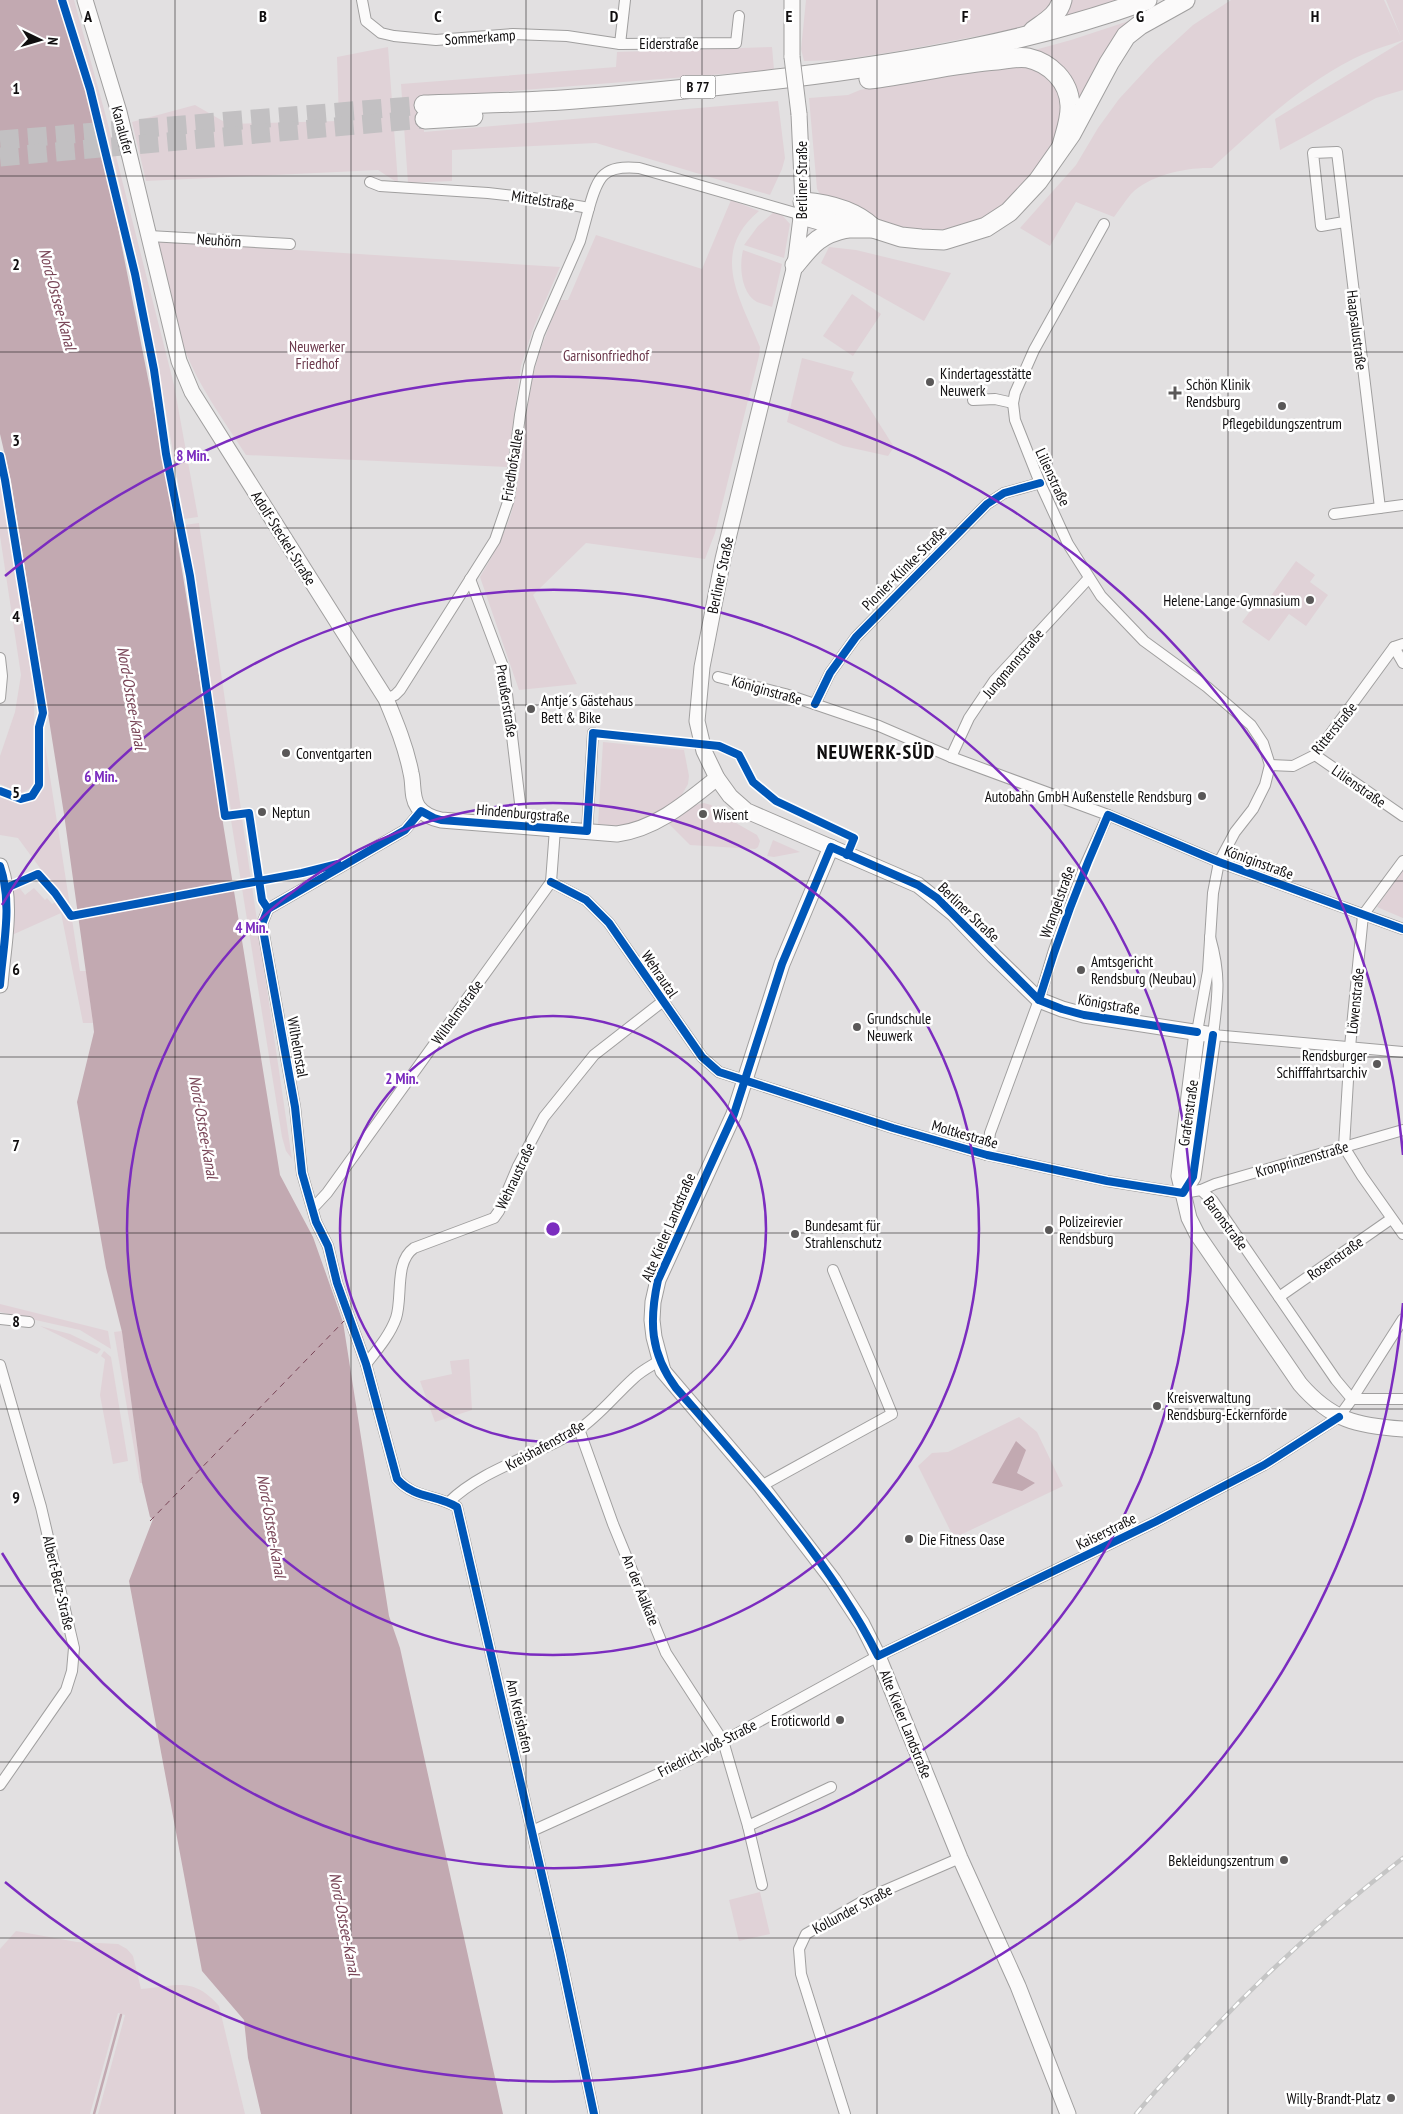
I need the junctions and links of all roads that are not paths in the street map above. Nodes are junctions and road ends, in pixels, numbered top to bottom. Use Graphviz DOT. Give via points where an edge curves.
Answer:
graph roads {
  1 [pos="84,0"];
  2 [pos="362,0"];
  3 [pos="625,0"];
  4 [pos="792,0"];
  5 [pos="1062,0"];
  6 [pos="1148,0"];
  7 [pos="1179,0"];
  8 [pos="1185,0"];
  9 [pos="739,16"];
  10 [pos="1021,38"];
  11 [pos="620,44"];
  12 [pos="977,62"];
  13 [pos="1062,146"];
  14 [pos="370,182"];
  15 [pos="589,208"];
  16 [pos="802,208"];
  17 [pos="1344,222"];
  18 [pos="1104,224"];
  19 [pos="847,228"];
  20 [pos="873,228"];
  21 [pos="149,236"];
  22 [pos="290,244"];
  23 [pos="155,262"];
  24 [pos="795,265"];
  25 [pos="973,400"];
  26 [pos="1013,403"];
  27 [pos="1040,483"];
  28 [pos="1403,505"];
  29 [pos="1380,508"];
  30 [pos="1334,514"];
  31 [pos="1089,578"];
  32 [pos="470,579"];
  33 [pos="1399,645"];
  34 [pos="0,658"];
  35 [pos="1403,663"];
  36 [pos="718,677"];
  37 [pos="0,698"];
  38 [pos="386,698"];
  39 [pos="815,704"];
  40 [pos="594,733"];
  41 [pos="1315,755"];
  42 [pos="952,757"];
  43 [pos="1270,765"];
  44 [pos="717,778"];
  45 [pos="421,811"];
  46 [pos="1108,815"];
  47 [pos="1403,816"];
  48 [pos="523,828"];
  49 [pos="555,829"];
  50 [pos="587,831"];
  51 [pos="832,847"];
  52 [pos="1403,861"];
  53 [pos="1219,862"];
  54 [pos="0,866"];
  55 [pos="552,882"];
  56 [pos="1363,915"];
  57 [pos="1403,929"];
  58 [pos="1210,937"];
  59 [pos="1,961"];
  60 [pos="0,985"];
  61 [pos="1023,985"];
  62 [pos="1039,1000"];
  63 [pos="662,1002"];
  64 [pos="1197,1032"];
  65 [pos="1214,1034"];
  66 [pos="1350,1047"];
  67 [pos="1403,1052"];
  68 [pos="745,1082"];
  69 [pos="1403,1130"];
  70 [pos="1344,1147"];
  71 [pos="987,1155"];
  72 [pos="1201,1190"];
  73 [pos="1183,1193"];
  74 [pos="313,1208"];
  75 [pos="1391,1219"];
  76 [pos="1403,1234"];
  77 [pos="833,1270"];
  78 [pos="1279,1297"];
  79 [pos="0,1319"];
  80 [pos="1403,1319"];
  81 [pos="29,1322"];
  82 [pos="659,1361"];
  83 [pos="366,1364"];
  84 [pos="0,1365"];
  85 [pos="1352,1399"];
  86 [pos="1403,1399"];
  87 [pos="1339,1417"];
  88 [pos="579,1429"];
  89 [pos="1403,1429"];
  90 [pos="761,1486"];
  91 [pos="449,1502"];
  92 [pos="878,1656"];
  93 [pos="723,1740"];
  94 [pos="0,1785"];
  95 [pos="831,1787"];
  96 [pos="748,1826"];
  97 [pos="532,1831"];
  98 [pos="960,1858"];
  99 [pos="762,1885"];
  100 [pos="594,2114"];
  101 [pos="845,2114"];
  102 [pos="1068,2114"];
  1 -- 21 [label="street, Kanalufer" via="119,112"];
  2 -- 11 [label="street, Sommerkamp" via="366,21 381,33 394,36 436,40 522,34 567,36"];
  3 -- 11 [label="street, Eiderstraße"];
  4 -- 16 [label="street, Berliner Straße, bridge" via="790,24 799,114"];
  5 -- 10 [label="highway" via="1053,16"];
  6 -- 10 [label="highway, B 77" via="1100,17"];
  7 -- 12 [label="highway, B 77" via="1104,27"];
  8 -- 13 [label="highway" via="1126,36 1079,122"];
  9 -- 11 [label="street, Eiderstraße" via="736,43"];
  10 -- 12 [label="highway, B 77" via="863,68 738,84 425,112 575,110 738,95"];
  12 -- 13 [label="highway" via="1026,58 1046,65 1060,77 1070,105"];
  13 -- 20 [label="highway" via="1024,198 1001,219 986,227 944,240 910,238"];
  14 -- 15 [label="street, Mittelstraße" via="380,186 533,198"];
  15 -- 16 [label="street, Mittelstraße" via="594,188 605,173 620,166 639,168 777,207"];
  15 -- 32 [label="street, Friedhofsallee" via="580,241 528,366 509,498 495,540"];
  16 -- 19 [label="highway"];
  16 -- 20 [label="highway" via="827,205 862,218"];
  16 -- 24 [label="street, Berliner Straße"];
  17 -- 17 [label="street, Haapsalustraße" via="1337,152 1313,153 1321,226"];
  17 -- 29 [label="street, Haapsalustraße"];
  18 -- 26 [label="street, Lilienstraße" via="1034,350"];
  19 -- 20 [label="highway"];
  19 -- 24 [label="highway" via="822,236"];
  21 -- 22 [label="street, Neuhörn"];
  21 -- 23 [label="street, Kanalufer"];
  23 -- 38 [label="street, Adolf-Steckel-Straße" via="175,348 192,392"];
  24 -- 44 [label="street, Berliner Straße" via="732,524 702,667 697,722 704,751"];
  25 -- 26 [label="street" via="995,399"];
  26 -- 27 [label="street, Lilienstraße" via="1020,436"];
  27 -- 31 [label="street, Lilienstraße" via="1068,544"];
  27 -- 39 [label="street, Pionier-Klinke-Straße" via="1004,493 987,504 856,637 830,673"];
  28 -- 29 [label="street"];
  29 -- 30 [label="street"];
  31 -- 42 [label="street, Jungmannstraße" via="994,681 969,718"];
  31 -- 43 [label="street, Lilienstraße" via="1101,596 1144,641 1207,687 1251,725 1263,743"];
  32 -- 38 [label="street, Friedhofsallee" via="400,690"];
  32 -- 48 [label="street, Preußerstraße" via="504,669"];
  33 -- 35 [label="street"];
  33 -- 41 [label="street, Ritterstraße"];
  34 -- 37 [label="street"];
  36 -- 39 [label="street, Königinstraße"];
  38 -- 45 [label="street, Adolf-Steckel-Straße" via="412,774 414,800"];
  39 -- 42 [label="street, Königinstraße" via="879,726"];
  40 -- 50 [label="street, Hindenburgstraße"];
  41 -- 43 [label="street, Ritterstraße" via="1293,766"];
  41 -- 47 [label="street, Lilienstraße"];
  42 -- 46 [label="street, Königinstraße"];
  43 -- 53 [label="street" via="1265,785 1253,809 1235,832"];
  44 -- 50 [label="street, Hindenburgstraße" via="657,821 630,833"];
  44 -- 51 [label="street, Berliner Straße" via="747,811"];
  45 -- 48 [label="street, Hindenburgstraße" via="441,820"];
  45 -- 74 [label="street, Wilhelmstal" via="405,830 268,909 262,924 295,1107 302,1172"];
  46 -- 53 [label="street, Königinstraße"];
  46 -- 62 [label="street, Wrangelstraße" via="1084,868"];
  48 -- 49 [label="street, Hindenburgstraße"];
  49 -- 50 [label="street, Hindenburgstraße"];
  49 -- 55 [label="street"];
  51 -- 61 [label="street, Berliner Straße" via="918,885 937,898"];
  51 -- 68 [label="street, Alte Kieler Landstraße" via="782,964"];
  52 -- 56 [label="street"];
  53 -- 56 [label="street, Königinstraße"];
  53 -- 58 [label="street, Grafenstraße"];
  54 -- 59 [label="street" via="7,900"];
  55 -- 63 [label="street, Wehrautal" via="586,900 609,923"];
  55 -- 74 [label="street, Wilhelmstraße" via="327,1194"];
  56 -- 57 [label="street, Königinstraße"];
  56 -- 66 [label="street, Löwenstraße"];
  58 -- 64 [label="street, Grafenstraße" via="1208,971"];
  58 -- 65 [label="street, Grafenstraße" via="1219,981"];
  59 -- 60 [label="street"];
  61 -- 62 [label="street, Königstraße"];
  62 -- 64 [label="street, Königstraße" via="1084,1015"];
  62 -- 71 [label="street, Wrangelstraße" via="990,1132"];
  63 -- 68 [label="street, Wehrautal" via="702,1057 719,1072"];
  63 -- 83 [label="street, Wehraustraße" via="594,1055 544,1117 494,1218 408,1252 403,1264 396,1318"];
  64 -- 65 [label="street, Königstraße"];
  64 -- 73 [label="street, Grafenstraße" via="1179,1176"];
  65 -- 66 [label="street, Königstraße"];
  65 -- 73 [label="street, Grafenstraße" via="1193,1177"];
  66 -- 67 [label="street, Königstraße"];
  66 -- 70 [label="street, Löwenstraße"];
  68 -- 71 [label="street, Moltkestraße"];
  68 -- 82 [label="street, Alte Kieler Landstraße" via="734,1114 658,1280 652,1320"];
  69 -- 70 [label="street, Kronprinzenstraße"];
  70 -- 72 [label="street, Kronprinzenstraße"];
  70 -- 75 [label="street"];
  71 -- 73 [label="street, Moltkestraße" via="1107,1181"];
  72 -- 73 [label="street, Baronstraße"];
  72 -- 78 [label="street, Baronstraße" via="1213,1200"];
  73 -- 87 [label="street, Baronstraße" via="1197,1234 1294,1376 1320,1405"];
  74 -- 83 [label="street, Wilhelmstal"];
  75 -- 76 [label="street"];
  75 -- 78 [label="street, Rosenstraße"];
  77 -- 90 [label="street" via="892,1414"];
  78 -- 85 [label="street, Baronstraße"];
  79 -- 81 [label="street"];
  80 -- 85 [label="street"];
  82 -- 88 [label="street, Kreishafenstraße" via="636,1376"];
  82 -- 90 [label="street, Alte Kieler Landstraße" via="676,1388"];
  83 -- 91 [label="street" via="397,1479 421,1496"];
  84 -- 94 [label="street, Albert-Betz-Straße" via="41,1507 74,1648 66,1690"];
  85 -- 86 [label="street"];
  85 -- 87 [label="street"];
  87 -- 89 [label="street, Baronstraße" via="1368,1426"];
  87 -- 92 [label="street, Kaiserstraße" via="1264,1465 1155,1522"];
  88 -- 91 [label="street, Kreishafenstraße" via="528,1457 477,1479"];
  88 -- 93 [label="street, An der Aalkate" via="666,1653"];
  90 -- 92 [label="street, Alte Kieler Landstraße" via="833,1580 862,1624"];
  91 -- 97 [label="street, Am Kreishafen" via="457,1507"];
  92 -- 93 [label="street, Friedrich-Voß-Straße"];
  92 -- 98 [label="street, Alte Kieler Landstraße"];
  93 -- 96 [label="street, An der Aalkate"];
  93 -- 97 [label="street, Friedrich-Voß-Straße" via="689,1760"];
  95 -- 96 [label="street"];
  96 -- 99 [label="street, An der Aalkate"];
  97 -- 100 [label="street, Am Kreishafen"];
  98 -- 101 [label="street, Kollunder Straße" via="872,1896 806,1934 798,1949 801,1974"];
  98 -- 102 [label="street, Alte Kieler Landstraße" via="1018,1986"];
}
